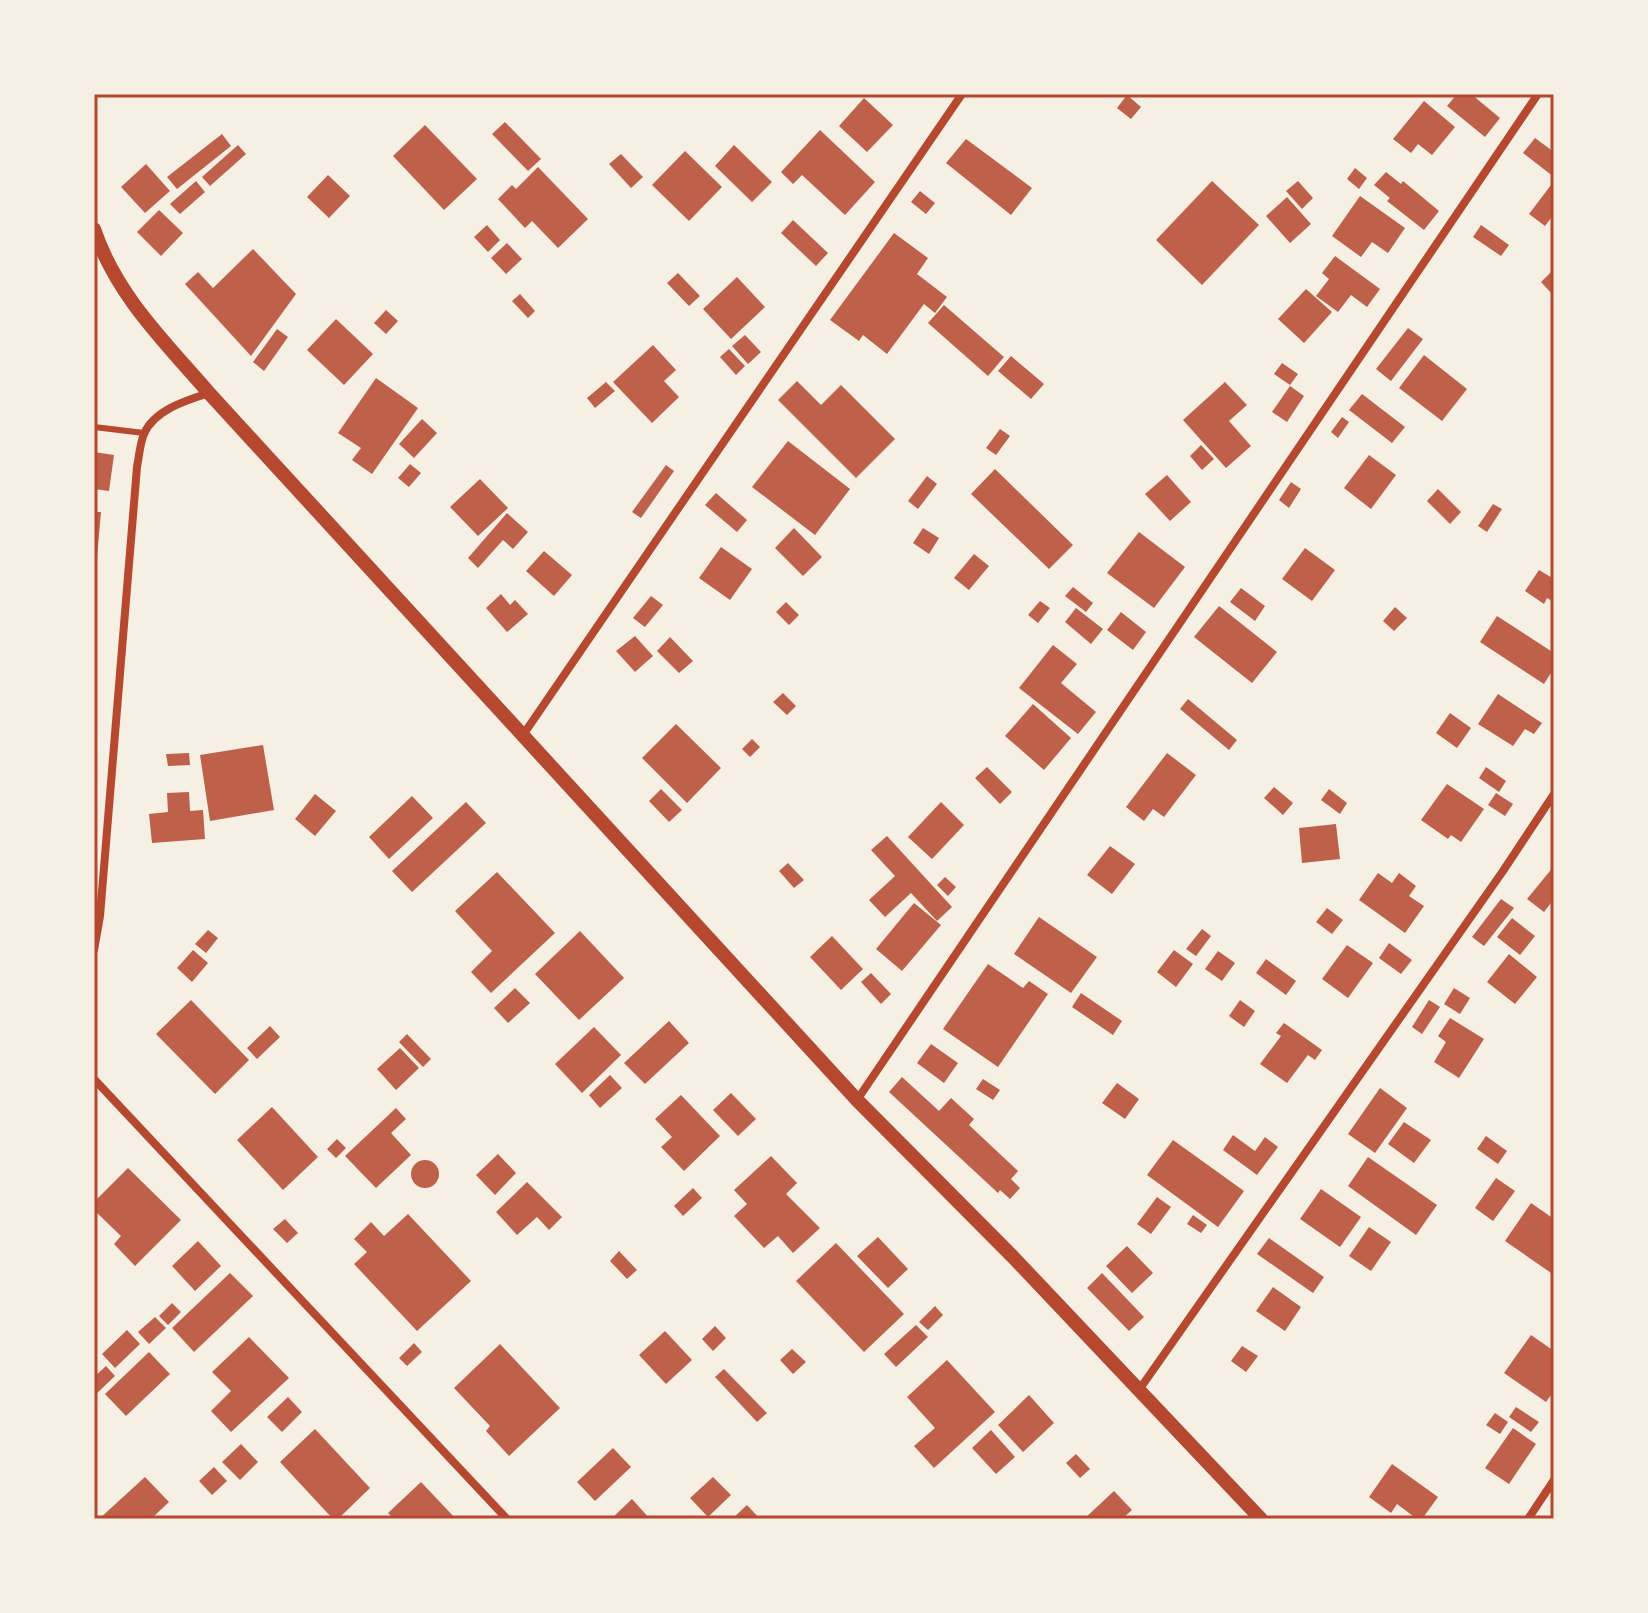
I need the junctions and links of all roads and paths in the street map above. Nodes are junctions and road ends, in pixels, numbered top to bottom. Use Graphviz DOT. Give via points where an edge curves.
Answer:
graph roads {
  1 [pos="962,94"];
  2 [pos="1538,94"];
  3 [pos="94,229"];
  4 [pos="209,393"];
  5 [pos="94,427"];
  6 [pos="144,433"];
  7 [pos="523,735"];
  8 [pos="1554,794"];
  9 [pos="94,950"];
  10 [pos="94,1079"];
  11 [pos="857,1100"];
  12 [pos="1139,1390"];
  13 [pos="1554,1480"];
  14 [pos="507,1519"];
  15 [pos="1261,1519"];
  16 [pos="1528,1519"];
  1 -- 7 [label="street"];
  2 -- 11 [label="street"];
  3 -- 4 [label="street" via="131,303"];
  4 -- 6 [label="street" via="163,413"];
  4 -- 7 [label="street"];
  5 -- 6 [label="lane"];
  6 -- 9 [label="street"];
  7 -- 11 [label="street"];
  8 -- 12 [label="street"];
  10 -- 14 [label="street"];
  11 -- 12 [label="street"];
  12 -- 15 [label="street"];
  13 -- 16 [label="street"];
}
